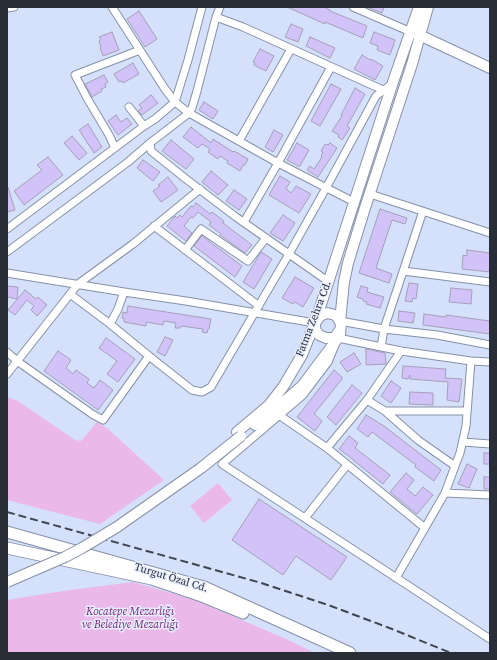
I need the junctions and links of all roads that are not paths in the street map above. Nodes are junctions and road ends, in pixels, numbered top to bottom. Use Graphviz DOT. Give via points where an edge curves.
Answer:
graph roads {
  1 [pos="14,7"];
  2 [pos="112,7"];
  3 [pos="220,7"];
  4 [pos="353,7"];
  5 [pos="419,7"];
  6 [pos="428,7"];
  7 [pos="7,8"];
  8 [pos="200,8"];
  9 [pos="216,17"];
  10 [pos="416,34"];
  11 [pos="291,49"];
  12 [pos="140,50"];
  13 [pos="331,67"];
  14 [pos="490,68"];
  15 [pos="393,82"];
  16 [pos="383,90"];
  17 [pos="175,102"];
  18 [pos="129,106"];
  19 [pos="188,113"];
  20 [pos="144,126"];
  21 [pos="239,141"];
  22 [pos="150,143"];
  23 [pos="115,148"];
  24 [pos="278,163"];
  25 [pos="326,188"];
  26 [pos="200,190"];
  27 [pos="370,194"];
  28 [pos="354,202"];
  29 [pos="423,211"];
  30 [pos="244,222"];
  31 [pos="154,226"];
  32 [pos="7,229"];
  33 [pos="490,233"];
  34 [pos="266,238"];
  35 [pos="185,250"];
  36 [pos="7,252"];
  37 [pos="289,254"];
  38 [pos="402,271"];
  39 [pos="7,273"];
  40 [pos="329,282"];
  41 [pos="490,282"];
  42 [pos="78,284"];
  43 [pos="124,292"];
  44 [pos="70,294"];
  45 [pos="259,306"];
  46 [pos="255,312"];
  47 [pos="315,323"];
  48 [pos="110,324"];
  49 [pos="384,329"];
  50 [pos="340,330"];
  51 [pos="490,345"];
  52 [pos="381,347"];
  53 [pos="401,351"];
  54 [pos="7,352"];
  55 [pos="149,356"];
  56 [pos="17,361"];
  57 [pos="471,361"];
  58 [pos="490,362"];
  59 [pos="7,374"];
  60 [pos="367,400"];
  61 [pos="385,411"];
  62 [pos="467,411"];
  63 [pos="279,415"];
  64 [pos="239,434"];
  65 [pos="463,442"];
  66 [pos="490,444"];
  67 [pos="327,448"];
  68 [pos="347,465"];
  69 [pos="455,466"];
  70 [pos="445,493"];
  71 [pos="490,495"];
  72 [pos="305,518"];
  73 [pos="425,528"];
  74 [pos="7,532"];
  75 [pos="7,548"];
  76 [pos="63,555"];
  77 [pos="7,577"];
  78 [pos="396,578"];
  79 [pos="7,582"];
  80 [pos="490,639"];
  81 [pos="336,653"];
  82 [pos="350,653"];
  1 -- 7 [label="street"];
  2 -- 12 [label="street"];
  3 -- 9 [label="street"];
  4 -- 10 [label="street"];
  5 -- 10 [label="main road, Fatma Zehra Cd."];
  6 -- 10 [label="main road, Fatma Zehra Cd."];
  8 -- 17 [label="street"];
  9 -- 11 [label="street"];
  9 -- 19 [label="street" via="197,91"];
  10 -- 14 [label="main road"];
  10 -- 15 [label="main road, Fatma Zehra Cd."];
  10 -- 27 [label="main road, Fatma Zehra Cd." via="412,64"];
  11 -- 13 [label="street"];
  11 -- 21 [label="street"];
  12 -- 17 [label="street"];
  12 -- 23 [label="street" via="75,75"];
  13 -- 16 [label="street"];
  13 -- 24 [label="street"];
  15 -- 16 [label="street"];
  15 -- 28 [label="main road, Fatma Zehra Cd."];
  16 -- 25 [label="street" via="376,96"];
  17 -- 19 [label="street"];
  17 -- 20 [label="street"];
  18 -- 20 [label="street"];
  19 -- 21 [label="street"];
  19 -- 22 [label="street"];
  20 -- 23 [label="street"];
  21 -- 24 [label="street"];
  22 -- 26 [label="street" via="151,151"];
  22 -- 36 [label="street"];
  23 -- 32 [label="street"];
  24 -- 25 [label="street"];
  24 -- 30 [label="street"];
  25 -- 28 [label="street"];
  25 -- 37 [label="street"];
  26 -- 30 [label="street"];
  26 -- 31 [label="street"];
  27 -- 29 [label="street"];
  27 -- 50 [label="main road, Fatma Zehra Cd." via="348,263"];
  28 -- 40 [label="main road, Fatma Zehra Cd."];
  29 -- 33 [label="street"];
  29 -- 38 [label="street"];
  30 -- 34 [label="street"];
  31 -- 35 [label="street"];
  31 -- 42 [label="street"];
  34 -- 35 [label="street" via="248,261 201,229"];
  34 -- 37 [label="street"];
  35 -- 45 [label="street"];
  37 -- 40 [label="street"];
  37 -- 45 [label="street"];
  38 -- 41 [label="street"];
  38 -- 49 [label="street"];
  39 -- 42 [label="street"];
  40 -- 47 [label="main road, Fatma Zehra Cd."];
  42 -- 43 [label="street"];
  42 -- 44 [label="street"];
  43 -- 46 [label="street"];
  43 -- 48 [label="street"];
  44 -- 48 [label="street"];
  44 -- 56 [label="street"];
  45 -- 46 [label="street"];
  46 -- 47 [label="street"];
  46 -- 55 [label="street" via="211,387 202,392 192,390"];
  47 -- 50 [label="main road" via="316,331 322,337 335,337"];
  47 -- 50 [label="main road" via="323,313 336,315"];
  47 -- 64 [label="main road, Fatma Zehra Cd." via="302,355 283,387 269,405"];
  48 -- 55 [label="street"];
  49 -- 50 [label="street"];
  49 -- 51 [label="street"];
  49 -- 52 [label="street"];
  50 -- 52 [label="street"];
  50 -- 63 [label="street" via="328,362 303,395"];
  50 -- 64 [label="main road, Fatma Zehra Cd." via="302,386 273,411"];
  52 -- 53 [label="street"];
  53 -- 57 [label="street"];
  53 -- 60 [label="street"];
  54 -- 56 [label="street"];
  55 -- 56 [label="street" via="103,420"];
  56 -- 59 [label="street"];
  57 -- 58 [label="street"];
  57 -- 62 [label="street"];
  60 -- 61 [label="street"];
  60 -- 67 [label="street"];
  61 -- 62 [label="street"];
  61 -- 69 [label="street" via="418,440"];
  62 -- 65 [label="street"];
  63 -- 67 [label="street"];
  63 -- 72 [label="street" via="222,464"];
  64 -- 76 [label="main road, Fatma Zehra Cd." via="109,526"];
  65 -- 66 [label="street"];
  65 -- 69 [label="street"];
  67 -- 68 [label="street"];
  68 -- 72 [label="street"];
  68 -- 73 [label="street"];
  69 -- 70 [label="street"];
  70 -- 71 [label="street"];
  70 -- 73 [label="street"];
  72 -- 78 [label="street"];
  73 -- 78 [label="street"];
  74 -- 82 [label="main road, Turgut Özal Cd." via="204,587"];
  75 -- 81 [label="main road, Turgut Özal Cd." via="152,579 226,605"];
  76 -- 77 [label="main road"];
  76 -- 79 [label="main road, bridge"];
  78 -- 80 [label="street"];
}
